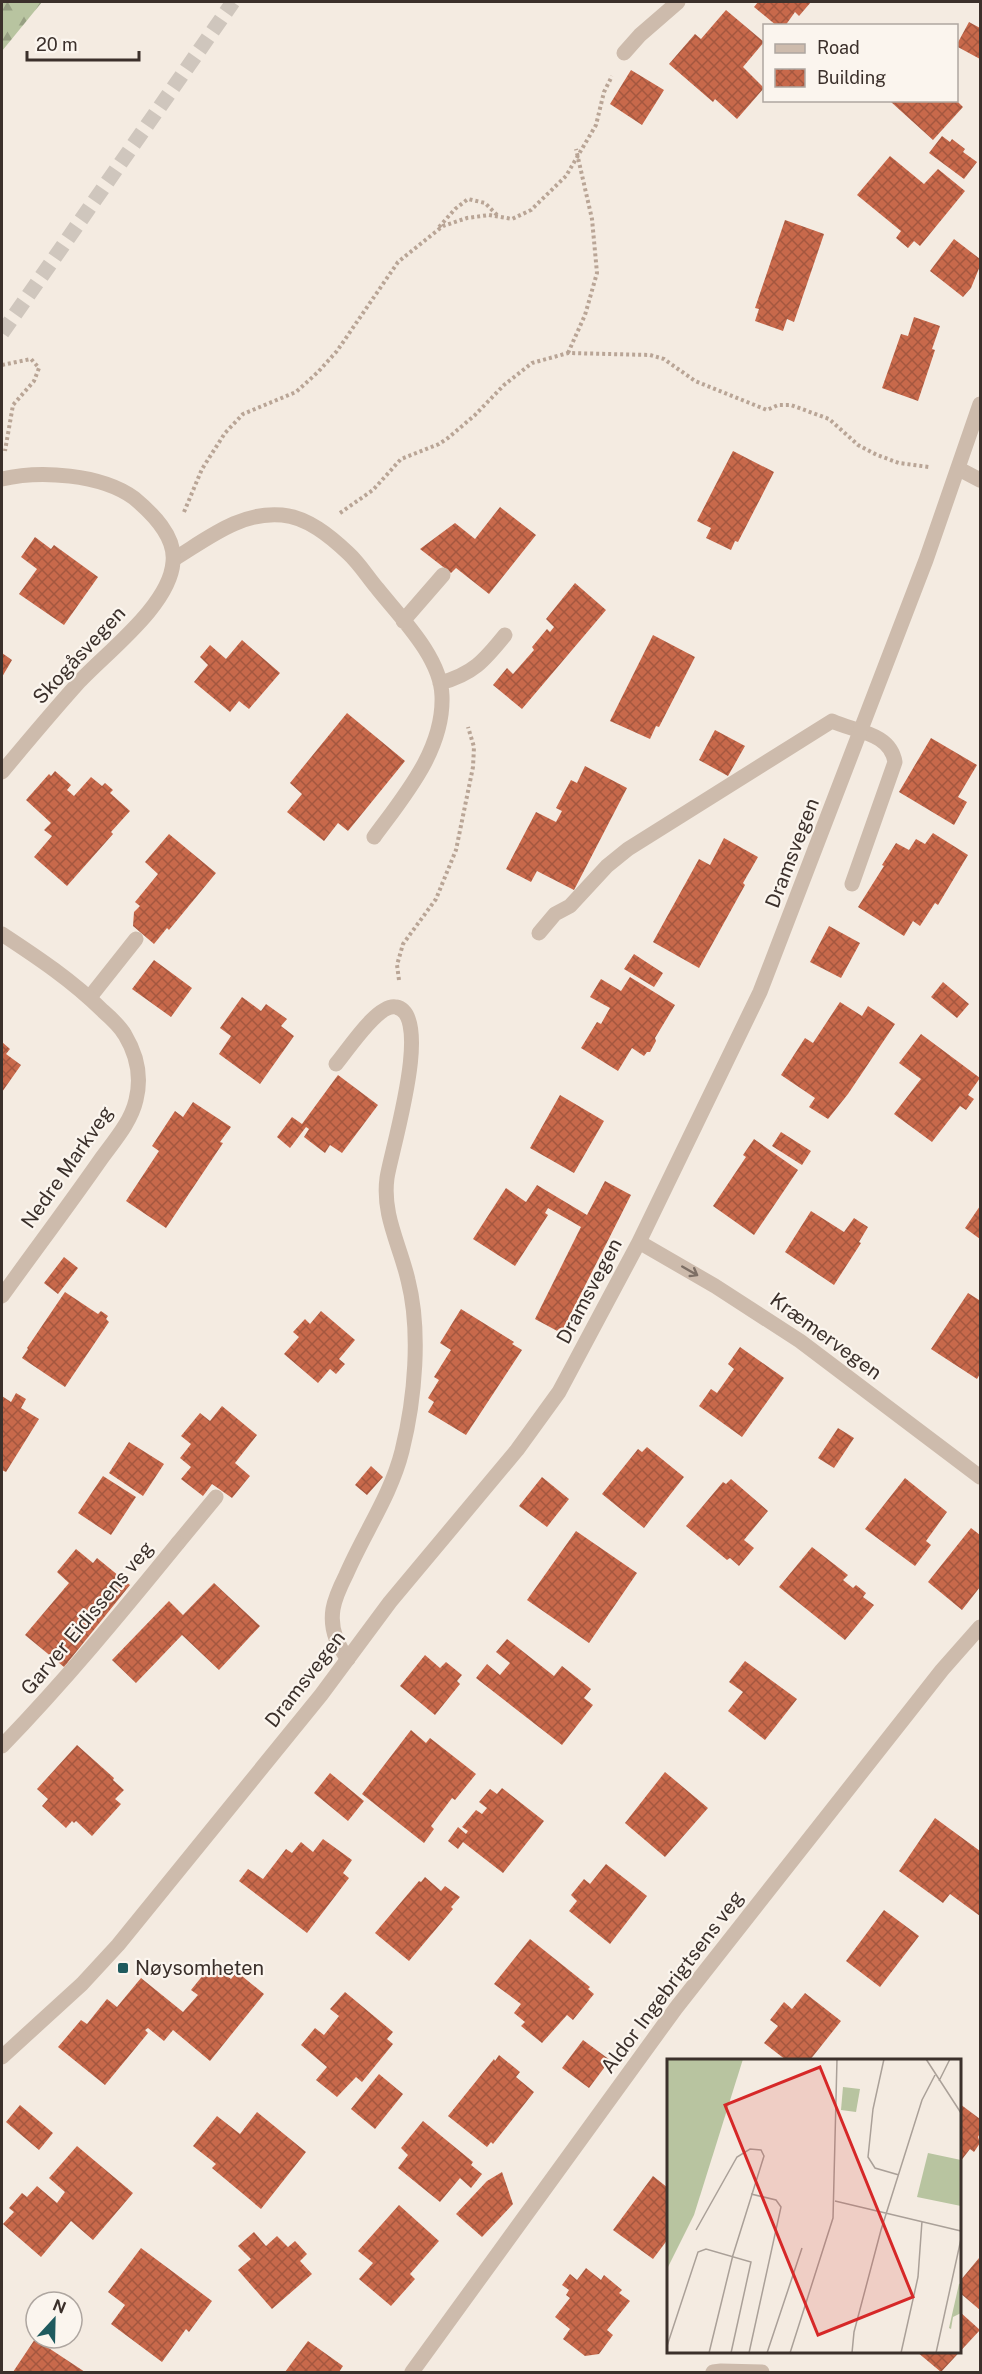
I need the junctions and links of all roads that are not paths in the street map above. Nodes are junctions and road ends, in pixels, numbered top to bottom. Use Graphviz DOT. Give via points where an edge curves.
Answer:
graph roads {
  1 [pos="678,2"];
  2 [pos="624,53"];
  3 [pos="981,404"];
  4 [pos="959,469"];
  5 [pos="8,477"];
  6 [pos="981,480"];
  7 [pos="174,559"];
  8 [pos="443,576"];
  9 [pos="403,621"];
  10 [pos="505,635"];
  11 [pos="441,689"];
  12 [pos="861,731"];
  13 [pos="2,772"];
  14 [pos="374,837"];
  15 [pos="852,884"];
  16 [pos="539,933"];
  17 [pos="2,934"];
  18 [pos="136,939"];
  19 [pos="90,997"];
  20 [pos="336,1064"];
  21 [pos="639,1242"];
  22 [pos="2,1296"];
  23 [pos="981,1477"];
  24 [pos="216,1497"];
  25 [pos="981,1628"];
  26 [pos="348,1659"];
  27 [pos="2,1746"];
  28 [pos="2,2057"];
  29 [pos="412,2373"];
  30 [pos="713,2373"];
  31 [pos="762,2373"];
  1 -- 2 [label="street"];
  3 -- 4 [label="street, Dramsvegen"];
  4 -- 6 [label="street"];
  4 -- 12 [label="street, Dramsvegen"];
  5 -- 7 [label="street" via="74,476 101,482 131,496 162,526"];
  7 -- 9 [label="street" via="223,529 258,516 285,515 309,523 349,554"];
  7 -- 13 [label="street, Skogåsvegen" via="166,590"];
  8 -- 9 [label="street"];
  9 -- 11 [label="street" via="423,647"];
  10 -- 11 [label="street" via="475,669"];
  11 -- 14 [label="street" via="441,716 422,767"];
  12 -- 15 [label="street" via="889,744 895,762"];
  12 -- 16 [label="street" via="832,721 628,849"];
  12 -- 21 [label="street, Dramsvegen" via="760,992"];
  17 -- 19 [label="street, Nedre Markveg"];
  18 -- 19 [label="street"];
  19 -- 22 [label="street, Nedre Markveg" via="124,1033 135,1056 140,1079 136,1102 125,1125"];
  20 -- 26 [label="street" via="380,1010 400,1008 410,1016 413,1045 387,1182 387,1214 409,1280 416,1351 402,1451 386,1495 354,1554 333,1607 335,1638"];
  21 -- 23 [label="street, Kræmervegen, one-way" via="800,1341"];
  21 -- 26 [label="street, Dramsvegen" via="559,1392 517,1450 390,1602"];
  24 -- 27 [label="street, Garver Eidissens veg" via="48,1699"];
  25 -- 29 [label="street, Aldor Ingebrigtsens veg" via="942,1670 683,1999"];
  26 -- 28 [label="street, Dramsvegen" via="118,1945 82,1984"];
  30 -- 31 [label="street"];
}
